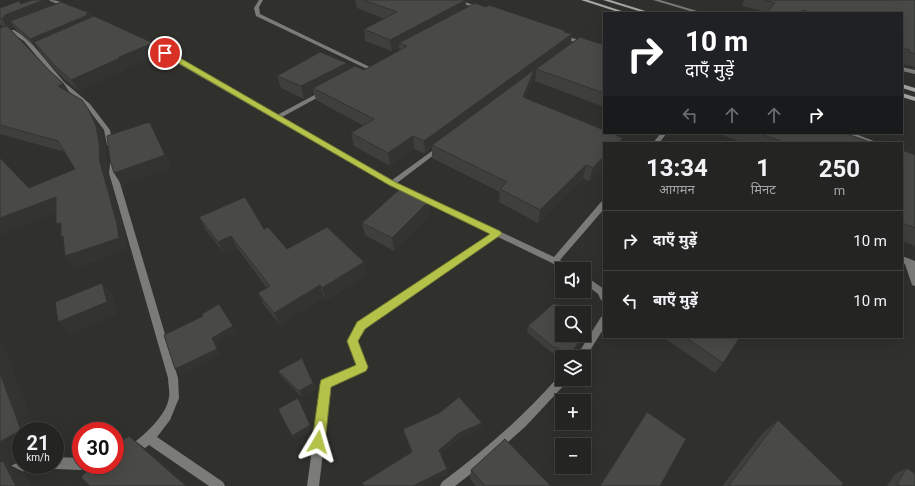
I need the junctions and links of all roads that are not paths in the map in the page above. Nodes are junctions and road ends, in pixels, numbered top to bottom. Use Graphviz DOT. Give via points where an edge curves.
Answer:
graph roads {
  1 [pos="50,0"];
  2 [pos="261,0"];
  3 [pos="456,0"];
  4 [pos="583,0"];
  5 [pos="605,0"];
  6 [pos="655,0"];
  7 [pos="65,6"];
  8 [pos="479,8"];
  9 [pos="72,9"];
  10 [pos="486,10"];
  11 [pos="57,11"];
  12 [pos="472,12"];
  13 [pos="623,12"];
  14 [pos="647,12"];
  15 [pos="698,12"];
  16 [pos="13,30"];
  17 [pos="559,35"];
  18 [pos="139,40"];
  19 [pos="581,42"];
  20 [pos="574,47"];
  21 [pos="603,50"];
  22 [pos="376,64"];
  23 [pos="369,68"];
  24 [pos="903,69"];
  25 [pos="362,72"];
  26 [pos="915,72"];
  27 [pos="903,86"];
  28 [pos="915,90"];
  29 [pos="326,91"];
  30 [pos="903,95"];
  31 [pos="915,99"];
  32 [pos="277,117"];
  33 [pos="663,134"];
  34 [pos="850,134"];
  35 [pos="449,141"];
  36 [pos="657,142"];
  37 [pos="873,142"];
  38 [pos="392,184"];
  39 [pos="603,205"];
  40 [pos="497,234"];
  41 [pos="555,261"];
  42 [pos="908,262"];
  43 [pos="591,283"];
  44 [pos="915,283"];
  45 [pos="603,296"];
  46 [pos="603,322"];
  47 [pos="585,350"];
  48 [pos="555,386"];
  49 [pos="149,438"];
  50 [pos="124,456"];
  51 [pos="12,470"];
  52 [pos="0,476"];
  53 [pos="219,486"];
  54 [pos="313,486"];
  55 [pos="446,486"];
  1 -- 7 [label="street"];
  2 -- 23 [label="street" via="257,5 258,15"];
  3 -- 8 [label="street"];
  4 -- 13 [label="street"];
  5 -- 14 [label="street"];
  6 -- 15 [label="street"];
  7 -- 9 [label="street"];
  7 -- 11 [label="street"];
  8 -- 10 [label="street"];
  8 -- 12 [label="street"];
  16 -- 49 [label="street" via="40,50 62,83 88,105 107,130 113,154 113,173 173,378 174,398 166,416"];
  17 -- 19 [label="street"];
  18 -- 32 [label="street"];
  19 -- 20 [label="street"];
  19 -- 21 [label="street"];
  22 -- 23 [label="street"];
  23 -- 25 [label="street"];
  24 -- 26 [label="street"];
  27 -- 28 [label="street"];
  29 -- 32 [label="street"];
  30 -- 31 [label="street"];
  32 -- 38 [label="street"];
  33 -- 36 [label="street"];
  34 -- 37 [label="street"];
  35 -- 38 [label="street"];
  38 -- 40 [label="street"];
  39 -- 41 [label="street"];
  40 -- 41 [label="street"];
  40 -- 54 [label="street" via="361,326 353,341 362,367 326,384"];
  42 -- 44 [label="street"];
  43 -- 45 [label="street"];
  46 -- 47 [label="street"];
  48 -- 55 [label="street" via="484,458"];
  49 -- 50 [label="street"];
  49 -- 53 [label="street"];
  51 -- 52 [label="street"];
}
